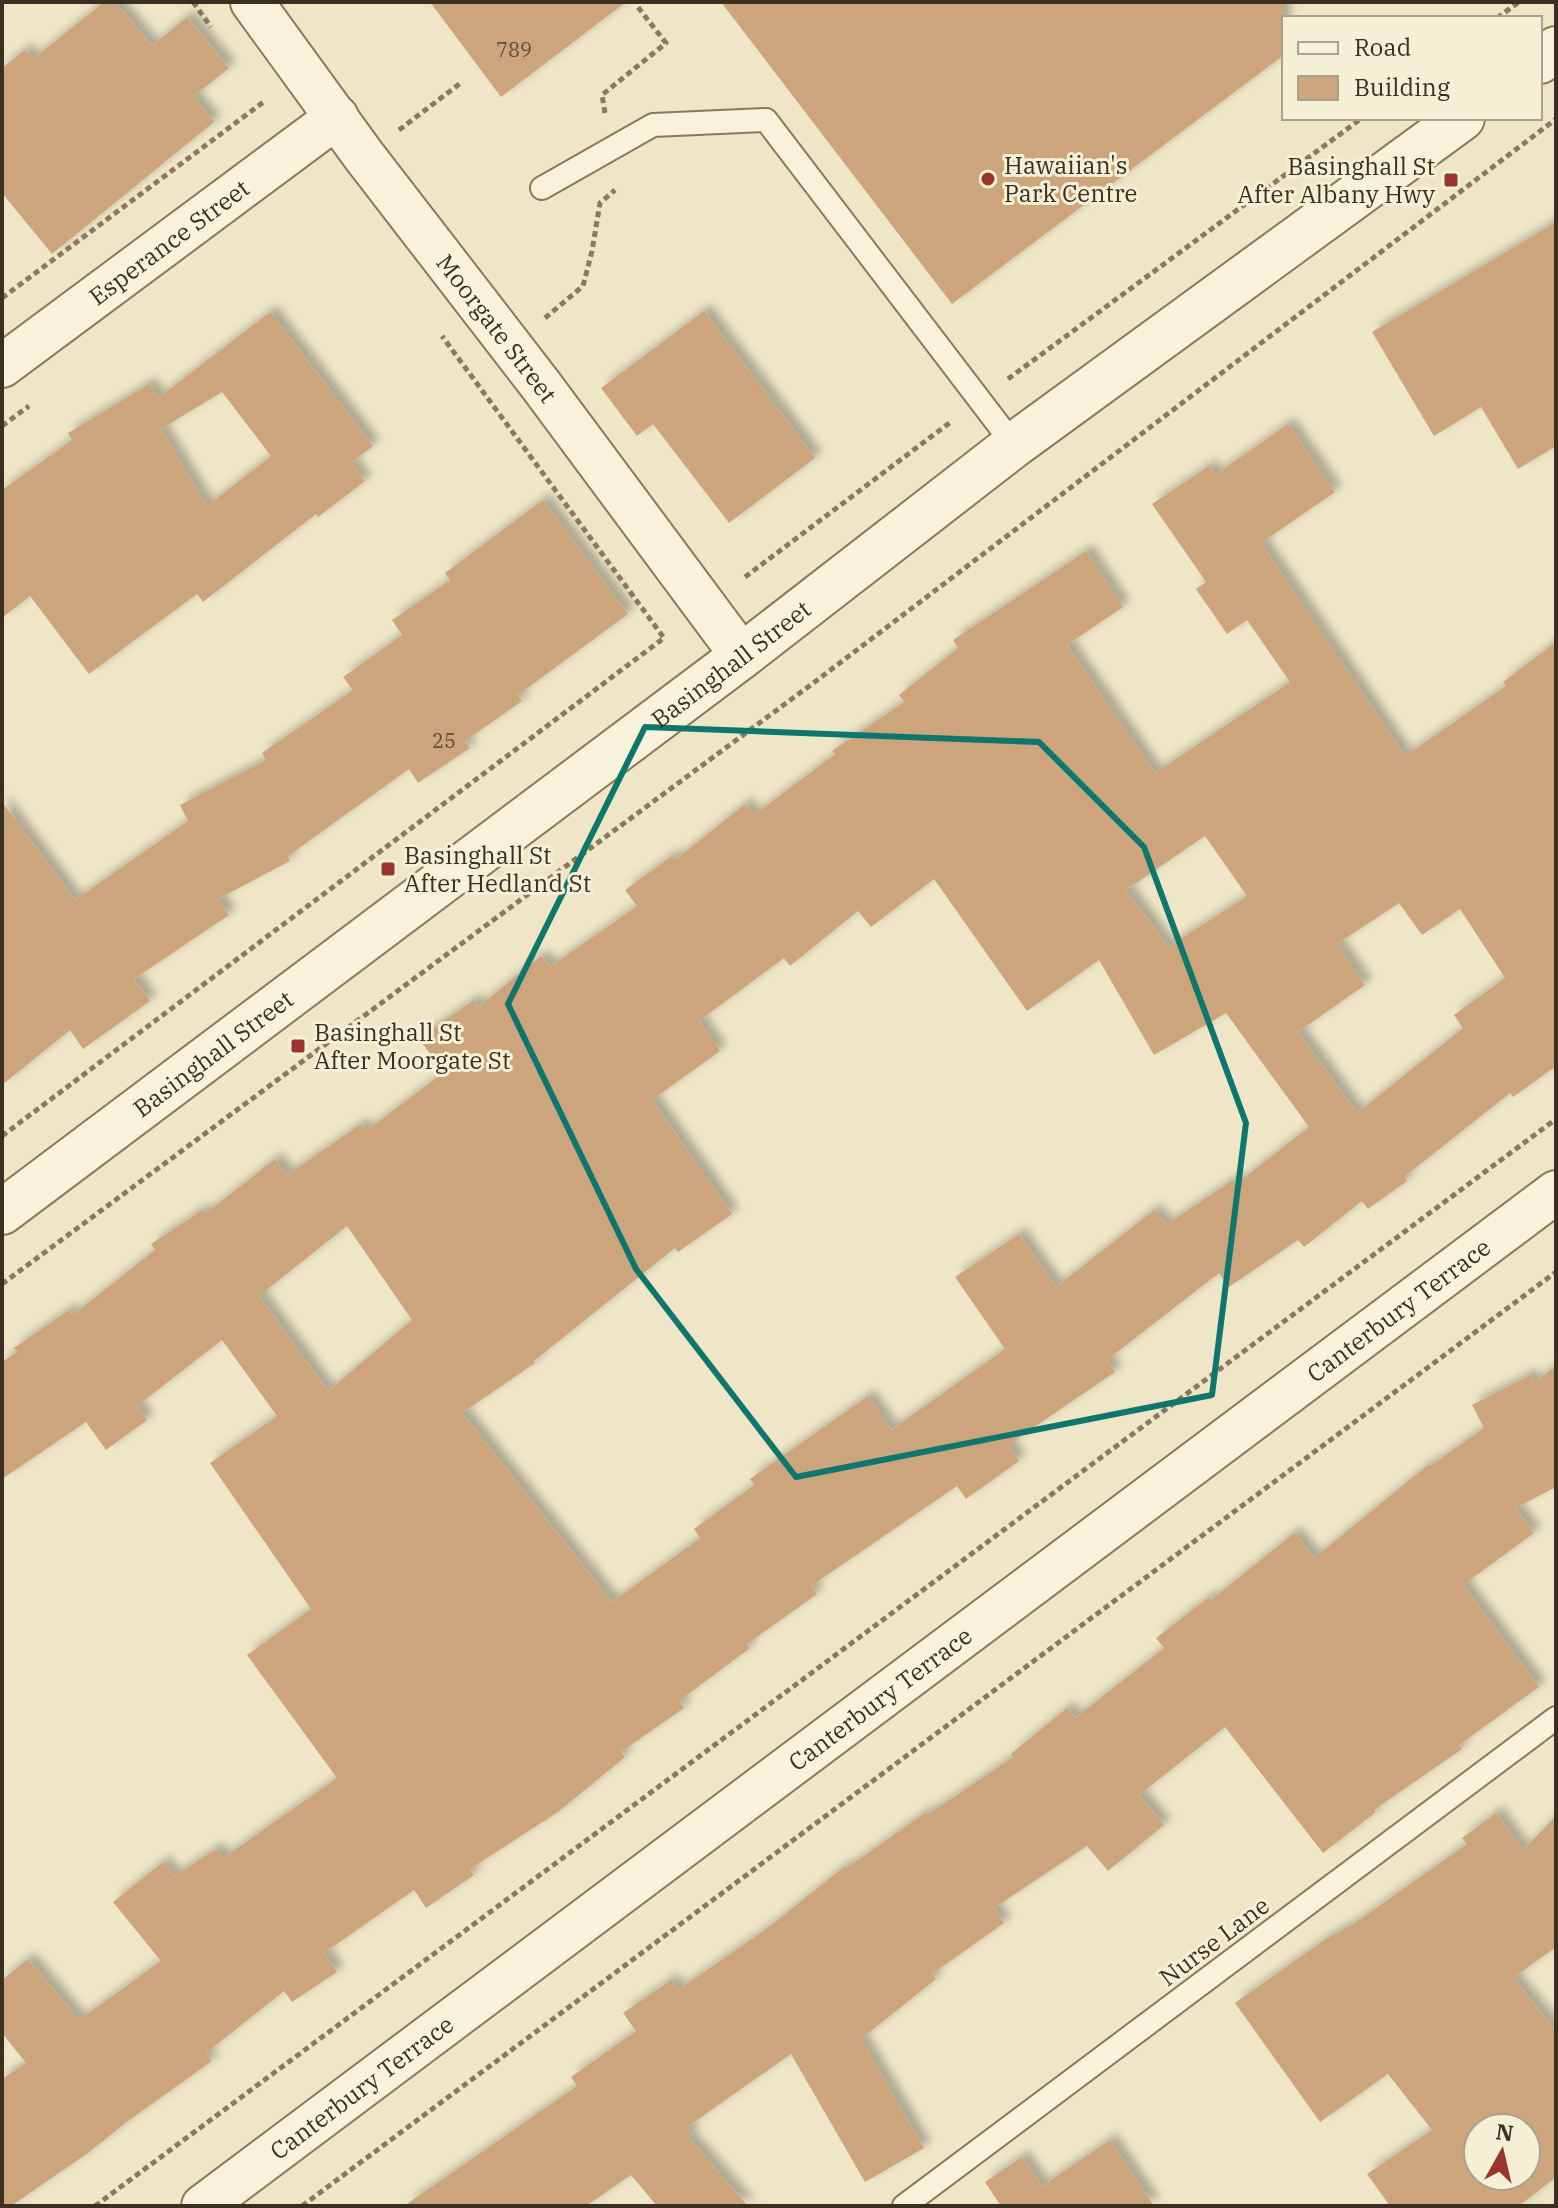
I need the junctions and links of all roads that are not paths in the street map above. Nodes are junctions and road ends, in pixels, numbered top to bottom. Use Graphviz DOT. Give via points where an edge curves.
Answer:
graph roads {
  1 [pos="252,2"];
  2 [pos="337,117"];
  3 [pos="1459,120"];
  4 [pos="542,188"];
  5 [pos="2,366"];
  6 [pos="1014,445"];
  7 [pos="742,656"];
  8 [pos="1556,1192"];
  9 [pos="2,1212"];
  10 [pos="1556,1718"];
  11 [pos="203,2206"];
  12 [pos="904,2206"];
  1 -- 2 [label="street, Moorgate Street"];
  2 -- 5 [label="street, Esperance Street"];
  2 -- 7 [label="street, Moorgate Street"];
  3 -- 6 [label="street, Basinghall Street"];
  4 -- 6 [label="lane" via="653,125 766,120"];
  6 -- 7 [label="street, Basinghall Street"];
  7 -- 9 [label="street, Basinghall Street"];
  8 -- 11 [label="street, Canterbury Terrace"];
  10 -- 12 [label="lane, Nurse Lane"];
}
